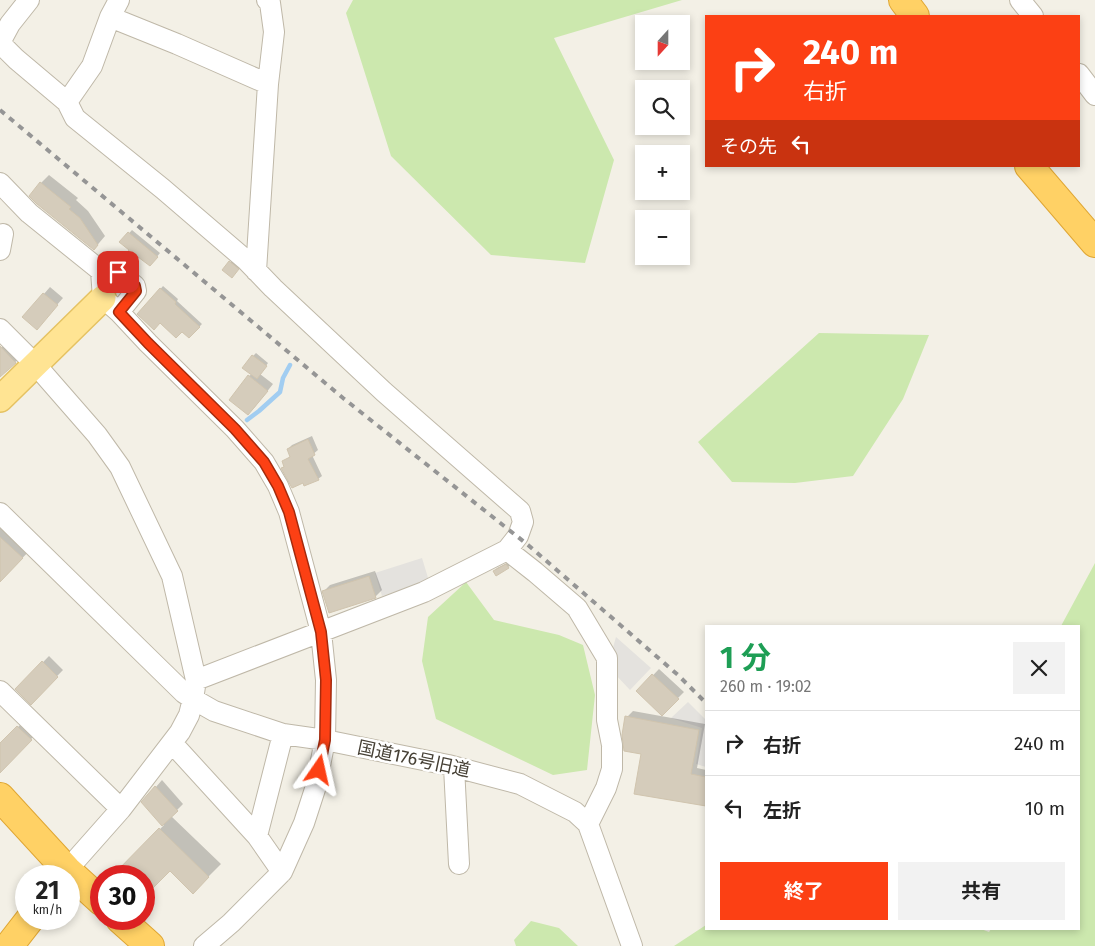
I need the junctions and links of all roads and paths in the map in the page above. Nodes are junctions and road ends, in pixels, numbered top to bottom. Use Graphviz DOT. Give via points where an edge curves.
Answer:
graph roads {
  1 [pos="29,0"];
  2 [pos="267,0"];
  3 [pos="903,0"];
  4 [pos="1020,0"];
  5 [pos="114,8"];
  6 [pos="914,15"];
  7 [pos="1032,15"];
  8 [pos="1080,75"];
  9 [pos="268,84"];
  10 [pos="1095,95"];
  11 [pos="67,102"];
  12 [pos="1030,167"];
  13 [pos="1049,167"];
  14 [pos="0,183"];
  15 [pos="1095,220"];
  16 [pos="1095,243"];
  17 [pos="101,270"];
  18 [pos="256,272"];
  19 [pos="111,305"];
  20 [pos="0,329"];
  21 [pos="35,364"];
  22 [pos="0,399"];
  23 [pos="0,512"];
  24 [pos="507,550"];
  25 [pos="321,632"];
  26 [pos="194,690"];
  27 [pos="0,691"];
  28 [pos="284,734"];
  29 [pos="325,740"];
  30 [pos="172,743"];
  31 [pos="454,767"];
  32 [pos="0,797"];
  33 [pos="120,809"];
  34 [pos="588,824"];
  35 [pos="257,836"];
  36 [pos="459,864"];
  37 [pos="58,865"];
  38 [pos="72,865"];
  39 [pos="282,872"];
  40 [pos="80,885"];
  41 [pos="90,892"];
  42 [pos="21,930"];
  43 [pos="132,930"];
  44 [pos="9,946"];
  45 [pos="150,946"];
  46 [pos="204,946"];
  47 [pos="632,946"];
  1 -- 11 [label="street" via="10,24 2,45"];
  2 -- 9 [label="street" via="274,32"];
  3 -- 6 [label="highway"];
  4 -- 7 [label="street"];
  5 -- 9 [label="street" via="177,44"];
  5 -- 11 [label="street" via="92,66"];
  8 -- 10 [label="street"];
  9 -- 18 [label="street"];
  11 -- 18 [label="street" via="75,118 214,232"];
  12 -- 16 [label="highway"];
  13 -- 15 [label="highway"];
  14 -- 17 [label="street" via="29,213"];
  17 -- 19 [label="street"];
  17 -- 19 [label="street" via="110,265 135,286 136,291"];
  18 -- 24 [label="street" via="384,392 520,511 522,522 518,536"];
  19 -- 21 [label="main road"];
  19 -- 25 [label="street" via="264,462 289,512"];
  20 -- 21 [label="street"];
  21 -- 22 [label="main road"];
  21 -- 26 [label="street" via="97,435 120,467 172,576"];
  23 -- 26 [label="street, 国道176号旧道" via="184,693"];
  24 -- 25 [label="street" via="424,592"];
  24 -- 34 [label="street" via="577,608 607,658 607,720 612,769"];
  25 -- 26 [label="street"];
  25 -- 29 [label="street" via="326,680"];
  26 -- 28 [label="street, 国道176号旧道" via="214,711"];
  26 -- 30 [label="street" via="189,715"];
  27 -- 33 [label="street"];
  28 -- 29 [label="street, 国道176号旧道"];
  28 -- 35 [label="street"];
  29 -- 31 [label="street, 国道176号旧道"];
  29 -- 39 [label="street" via="316,786 304,823"];
  30 -- 33 [label="street"];
  30 -- 35 [label="street"];
  31 -- 34 [label="street, 国道176号旧道" via="520,784 574,812"];
  31 -- 36 [label="street"];
  32 -- 37 [label="highway"];
  33 -- 38 [label="street"];
  34 -- 47 [label="street"];
  35 -- 39 [label="street"];
  39 -- 46 [label="street"];
  40 -- 41 [label="highway"];
  42 -- 44 [label="highway"];
  43 -- 45 [label="highway"];
}
